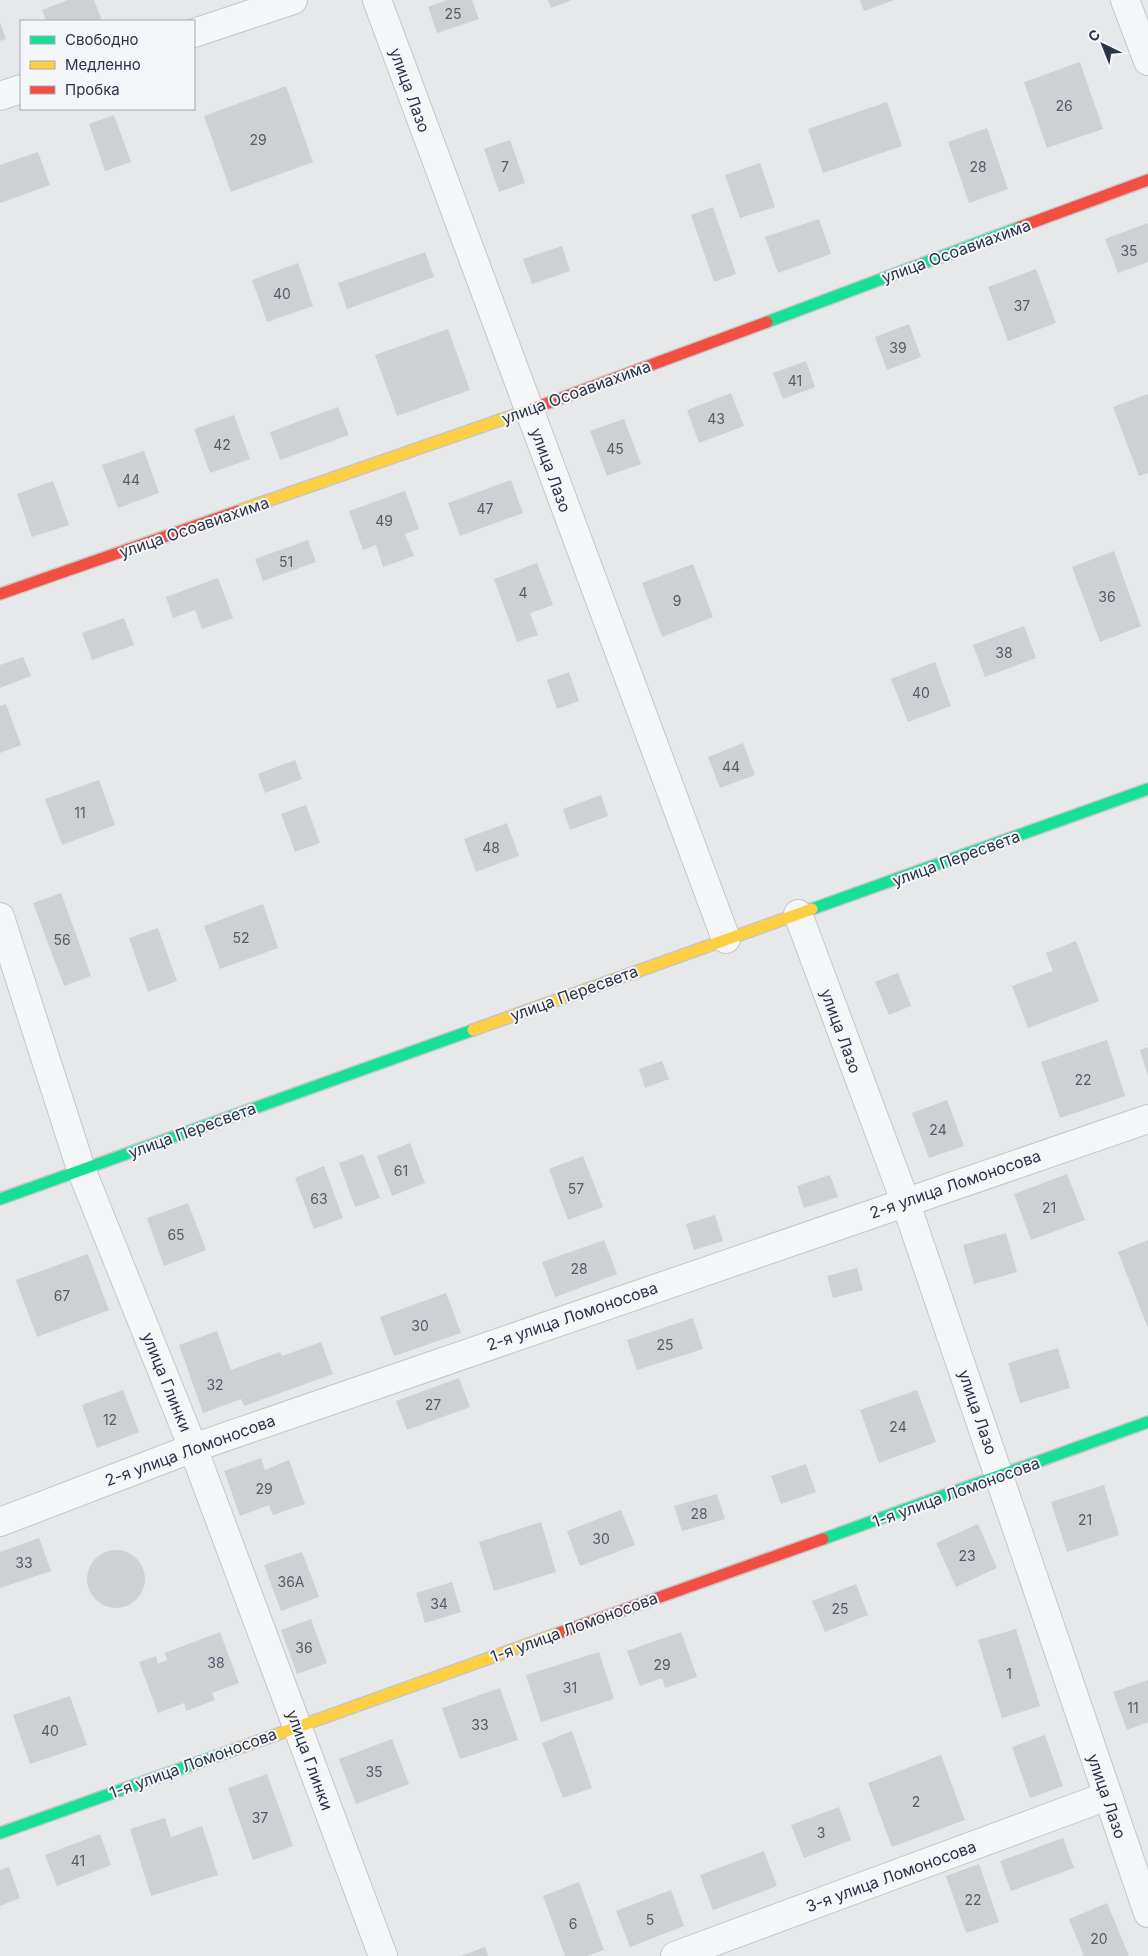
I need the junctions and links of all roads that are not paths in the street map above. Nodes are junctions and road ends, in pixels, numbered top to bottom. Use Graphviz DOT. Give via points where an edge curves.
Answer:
graph roads {
  1 [pos="293,0"];
  2 [pos="377,0"];
  3 [pos="1125,0"];
  4 [pos="195,33"];
  5 [pos="1148,61"];
  6 [pos="20,89"];
  7 [pos="0,96"];
  8 [pos="1148,180"];
  9 [pos="529,410"];
  10 [pos="0,594"];
  11 [pos="1148,789"];
  12 [pos="798,914"];
  13 [pos="0,917"];
  14 [pos="726,939"];
  15 [pos="1148,1119"];
  16 [pos="81,1169"];
  17 [pos="0,1198"];
  18 [pos="904,1201"];
  19 [pos="1148,1422"];
  20 [pos="193,1448"];
  21 [pos="1000,1476"];
  22 [pos="0,1522"];
  23 [pos="297,1726"];
  24 [pos="1107,1796"];
  25 [pos="0,1833"];
  26 [pos="1148,1913"];
  27 [pos="383,1956"];
  28 [pos="675,1956"];
  1 -- 4 [label="street"];
  2 -- 9 [label="street, улица Лазо"];
  3 -- 5 [label="street"];
  6 -- 7 [label="street"];
  8 -- 9 [label="street, улица Осоавиахима"];
  9 -- 10 [label="street, улица Осоавиахима"];
  9 -- 14 [label="street, улица Лазо"];
  11 -- 12 [label="street, улица Пересвета"];
  12 -- 14 [label="street, улица Пересвета"];
  12 -- 18 [label="street, улица Лазо"];
  13 -- 16 [label="street, улица Глинки"];
  14 -- 16 [label="street, улица Пересвета"];
  15 -- 18 [label="street, 2-я улица Ломоносова"];
  16 -- 17 [label="street, улица Пересвета"];
  16 -- 20 [label="street, улица Глинки"];
  18 -- 20 [label="street, 2-я улица Ломоносова"];
  18 -- 21 [label="street, улица Лазо"];
  19 -- 21 [label="street, 1-я улица Ломоносова"];
  20 -- 22 [label="street, 2-я улица Ломоносова"];
  20 -- 23 [label="street, улица Глинки"];
  21 -- 23 [label="street, 1-я улица Ломоносова"];
  21 -- 24 [label="street, улица Лазо"];
  23 -- 25 [label="street, 1-я улица Ломоносова"];
  23 -- 27 [label="street, улица Глинки"];
  24 -- 26 [label="street, улица Лазо"];
  24 -- 28 [label="street, 3-я улица Ломоносова"];
}
